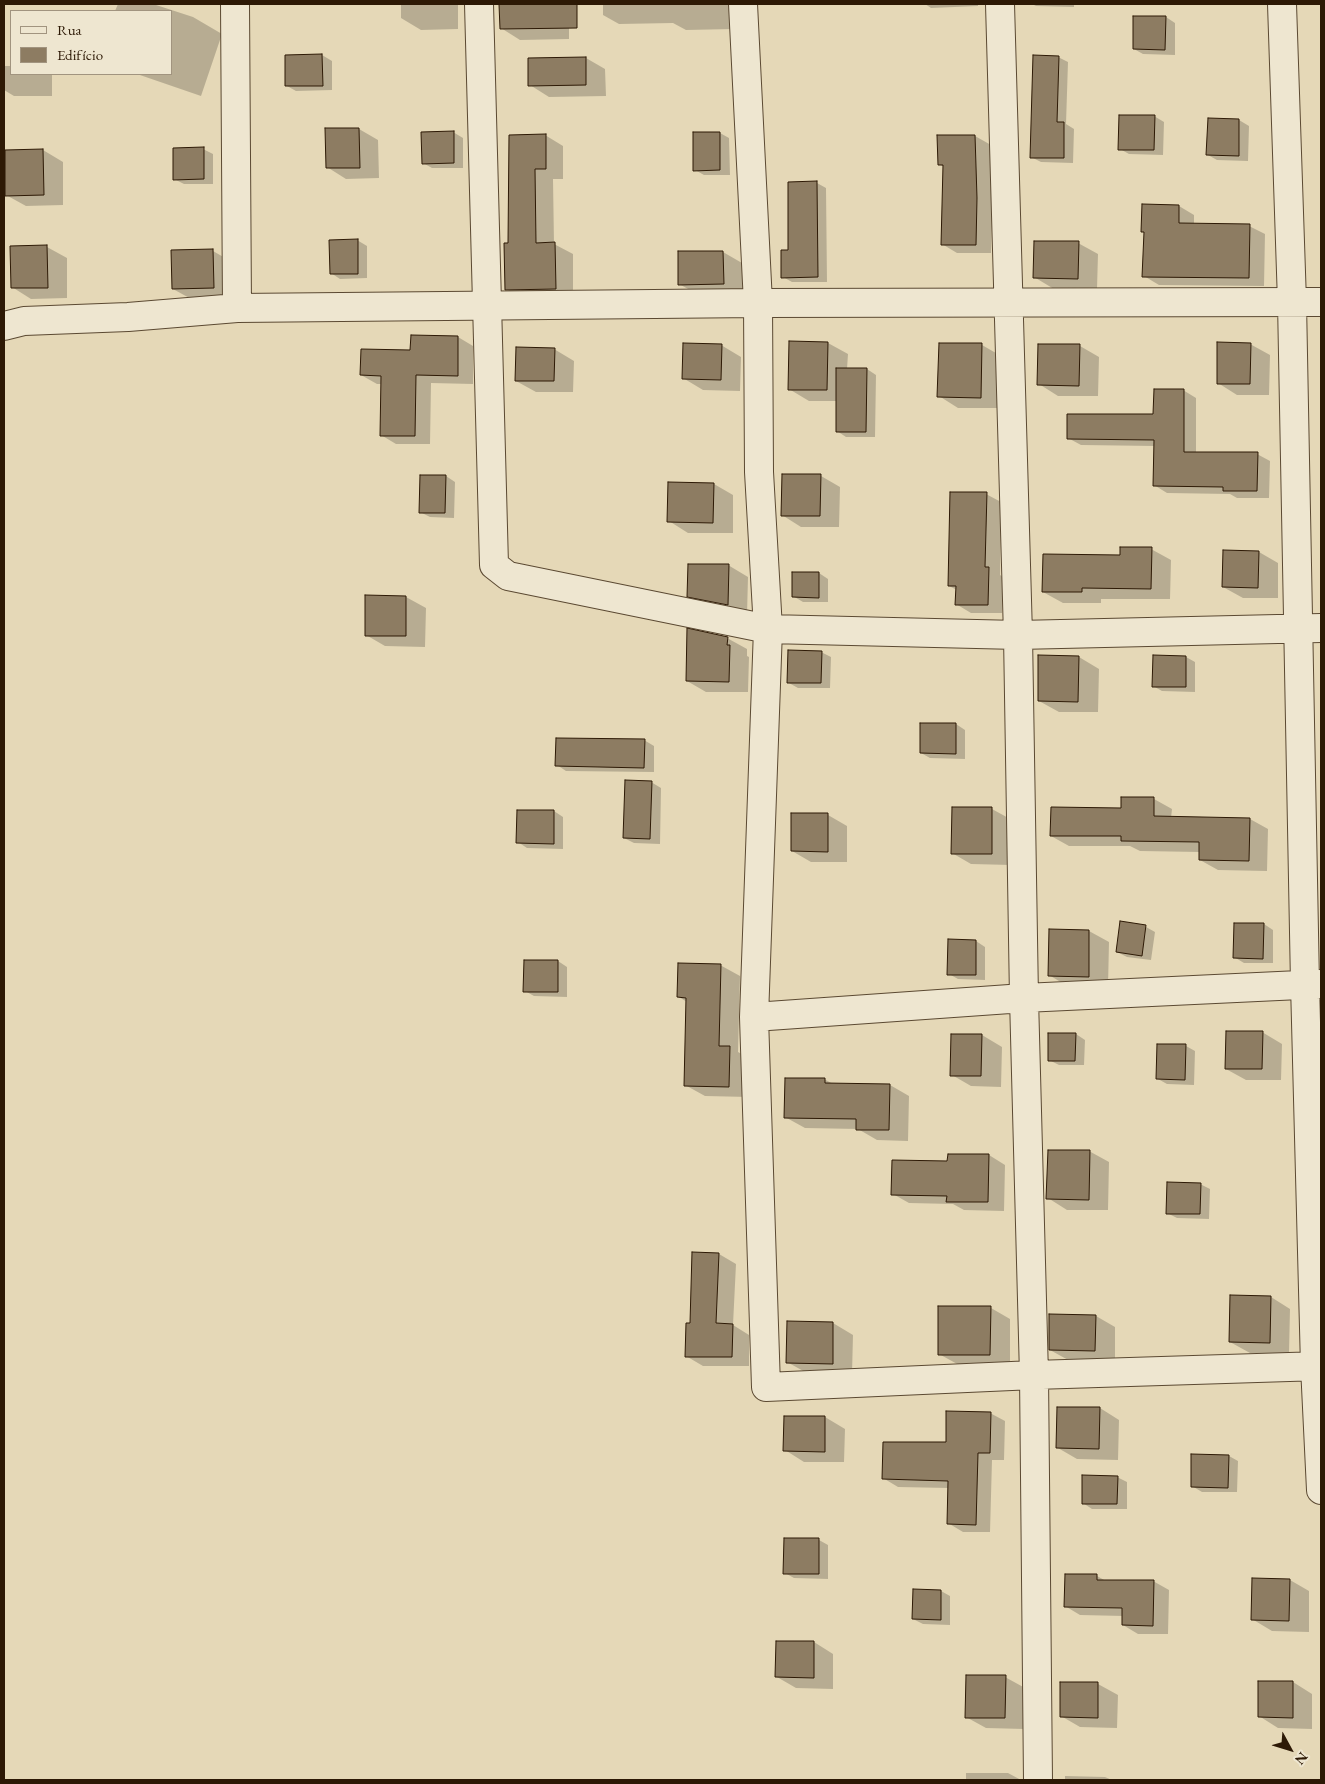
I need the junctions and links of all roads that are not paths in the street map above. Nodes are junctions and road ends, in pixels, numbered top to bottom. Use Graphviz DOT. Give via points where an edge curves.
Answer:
graph roads {
  1 [pos="235,4"];
  2 [pos="479,4"];
  3 [pos="743,4"];
  4 [pos="1000,4"];
  5 [pos="1282,4"];
  6 [pos="1292,302"];
  7 [pos="1321,302"];
  8 [pos="758,303"];
  9 [pos="1010,304"];
  10 [pos="486,306"];
  11 [pos="237,308"];
  12 [pos="4,326"];
  13 [pos="1310,628"];
  14 [pos="768,629"];
  15 [pos="1018,635"];
  16 [pos="1313,984"];
  17 [pos="1024,998"];
  18 [pos="754,1017"];
  19 [pos="1318,1366"];
  20 [pos="1034,1375"];
  21 [pos="1321,1490"];
  22 [pos="1038,1780"];
  1 -- 11 [label="street"];
  2 -- 10 [label="street"];
  3 -- 8 [label="street"];
  4 -- 9 [label="street"];
  5 -- 6 [label="street"];
  6 -- 7 [label="street"];
  6 -- 9 [label="street"];
  6 -- 13 [label="street"];
  8 -- 9 [label="street"];
  8 -- 10 [label="street"];
  8 -- 14 [label="street" via="759,472"];
  9 -- 15 [label="street"];
  10 -- 11 [label="street"];
  10 -- 14 [label="street" via="494,565 508,576"];
  11 -- 12 [label="street" via="24,321"];
  13 -- 15 [label="street"];
  13 -- 16 [label="street"];
  14 -- 15 [label="street"];
  14 -- 18 [label="street"];
  15 -- 17 [label="street"];
  16 -- 17 [label="street"];
  16 -- 19 [label="street"];
  17 -- 18 [label="street"];
  17 -- 20 [label="street"];
  18 -- 20 [label="street" via="766,1387"];
  19 -- 20 [label="street"];
  19 -- 21 [label="street"];
  20 -- 22 [label="street"];
}
